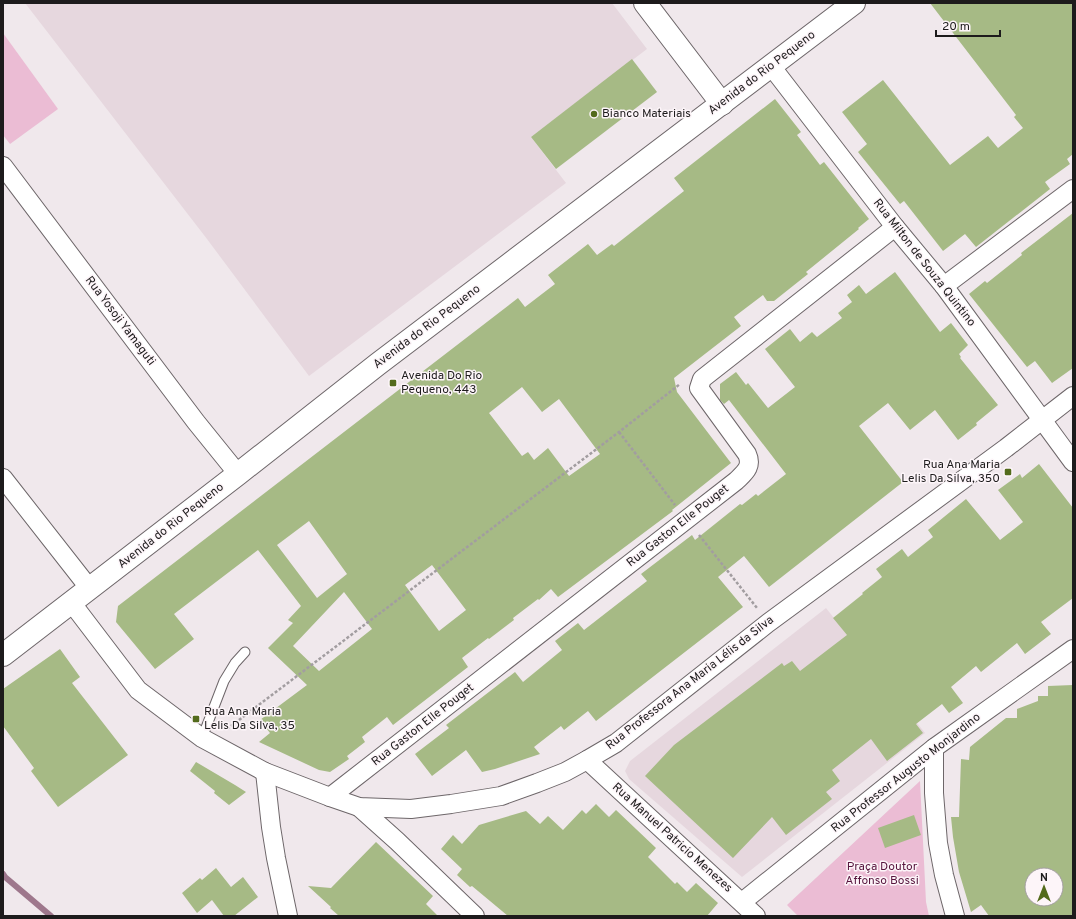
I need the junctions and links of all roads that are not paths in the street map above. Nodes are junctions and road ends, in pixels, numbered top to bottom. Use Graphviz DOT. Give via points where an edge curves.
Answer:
graph roads {
  1 [pos="645,3"];
  2 [pos="854,3"];
  3 [pos="771,66"];
  4 [pos="722,104"];
  5 [pos="3,166"];
  6 [pos="1073,189"];
  7 [pos="895,226"];
  8 [pos="944,286"];
  9 [pos="1073,396"];
  10 [pos="1042,420"];
  11 [pos="1073,462"];
  12 [pos="238,474"];
  13 [pos="3,478"];
  14 [pos="90,589"];
  15 [pos="71,602"];
  16 [pos="1073,649"];
  17 [pos="245,652"];
  18 [pos="3,655"];
  19 [pos="205,740"];
  20 [pos="934,748"];
  21 [pos="587,760"];
  22 [pos="265,772"];
  23 [pos="330,798"];
  24 [pos="360,807"];
  25 [pos="742,902"];
  26 [pos="288,916"];
  27 [pos="475,916"];
  28 [pos="756,916"];
  29 [pos="955,916"];
  1 -- 4 [label="main road"];
  2 -- 3 [label="main road, Avenida do Rio Pequeno"];
  3 -- 4 [label="main road, Avenida do Rio Pequeno"];
  3 -- 7 [label="street, Rua Milton de Souza Quintino"];
  4 -- 12 [label="main road, Avenida do Rio Pequeno" via="378,364"];
  5 -- 12 [label="street, Rua Yosoji Yamaguti"];
  6 -- 8 [label="street"];
  7 -- 8 [label="street, Rua Milton de Souza Quintino"];
  7 -- 23 [label="street, Rua Gaston Elle Pouget" via="702,379 700,388 749,459 749,466 736,481"];
  8 -- 10 [label="street, Rua Milton de Souza Quintino"];
  9 -- 10 [label="street, Rua Professora Ana Maria Lélis da Silva"];
  10 -- 11 [label="street, Rua Milton de Souza Quintino"];
  10 -- 21 [label="street, Rua Professora Ana Maria Lélis da Silva" via="768,623 616,743"];
  12 -- 14 [label="main road, Avenida do Rio Pequeno"];
  13 -- 14 [label="street"];
  14 -- 15 [label="main road, Avenida do Rio Pequeno"];
  15 -- 18 [label="main road, Avenida do Rio Pequeno"];
  15 -- 19 [label="street, Rua Professora Ana Maria Lélis da Silva" via="138,690"];
  16 -- 20 [label="street, Rua Professor Augusto Monjardino"];
  17 -- 19 [label="lane" via="224,681"];
  19 -- 22 [label="street, Rua Professora Ana Maria Lélis da Silva"];
  20 -- 25 [label="street, Rua Professor Augusto Monjardino"];
  20 -- 29 [label="street" via="938,843"];
  21 -- 24 [label="street, Rua Professora Ana Maria Lélis da Silva" via="565,772 501,796 411,809"];
  21 -- 25 [label="street, Rua Manuel Patricio Menezes"];
  22 -- 23 [label="street, Rua Professora Ana Maria Lélis da Silva"];
  22 -- 26 [label="street" via="272,834"];
  23 -- 24 [label="street, Rua Professora Ana Maria Lélis da Silva"];
  24 -- 27 [label="street"];
  25 -- 28 [label="street, Rua Manuel Patricio Menezes"];
}
